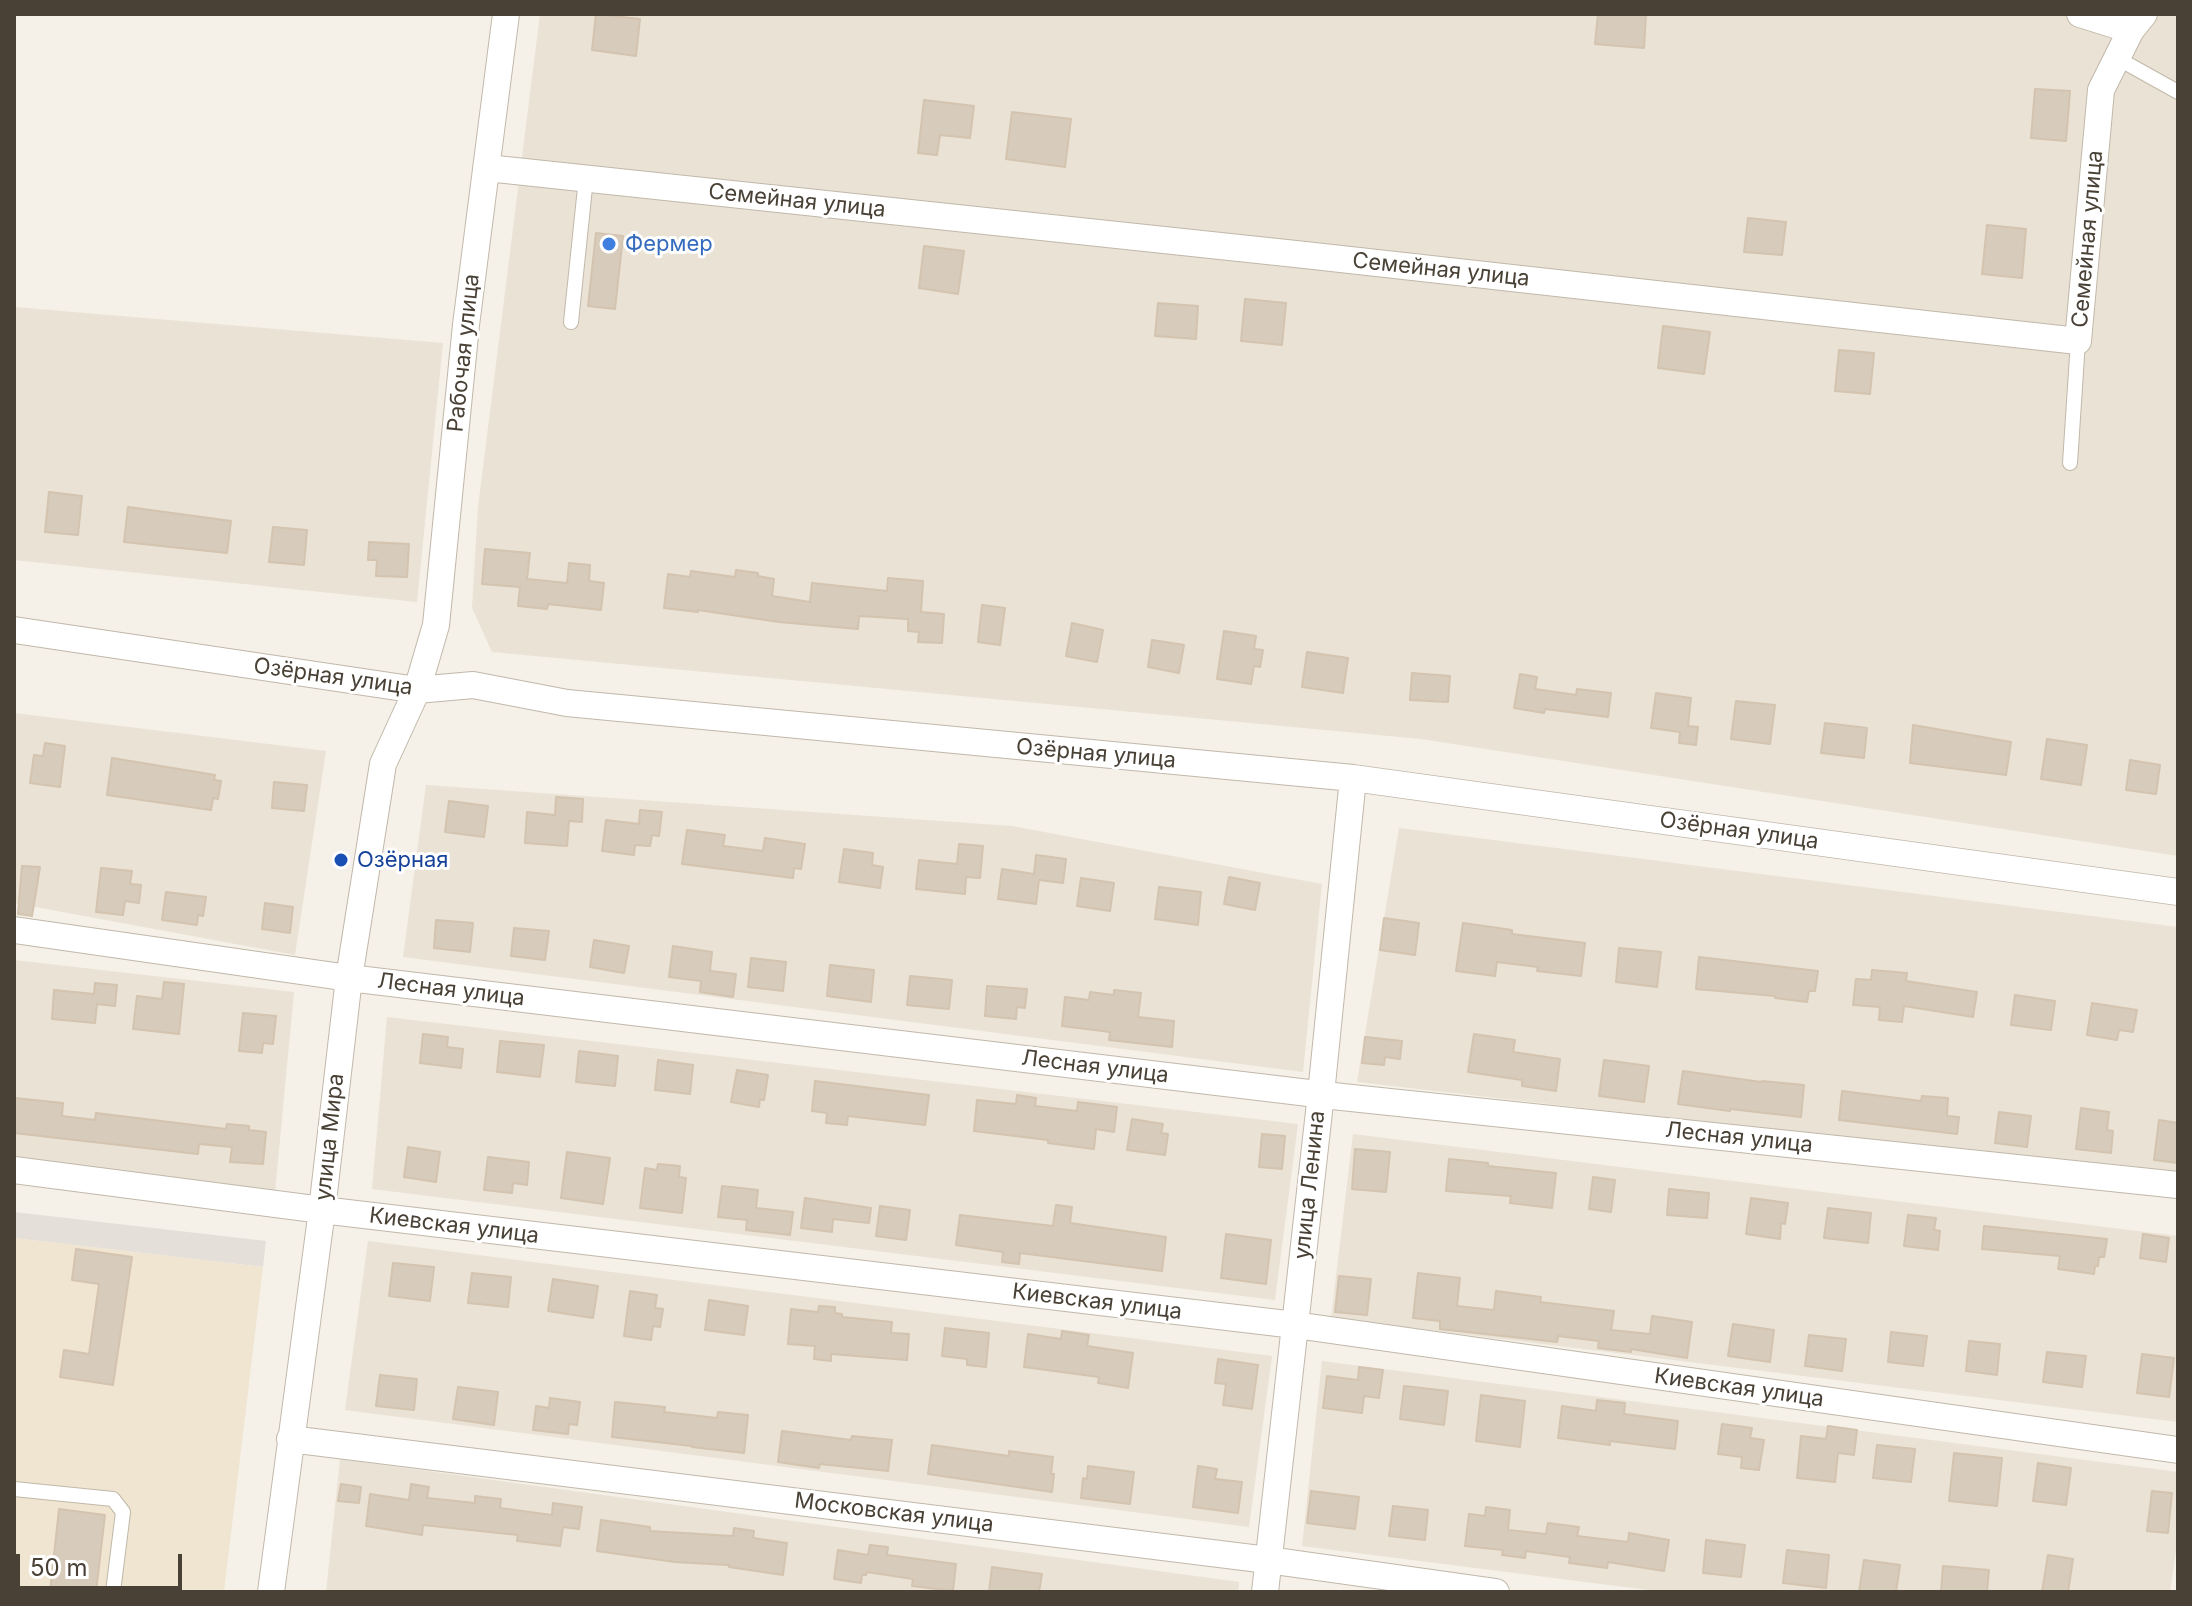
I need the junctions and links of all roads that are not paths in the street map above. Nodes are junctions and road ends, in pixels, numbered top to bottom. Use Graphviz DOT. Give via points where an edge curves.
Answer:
graph roads {
  1 [pos="506,14"];
  2 [pos="2080,14"];
  3 [pos="2137,22"];
  4 [pos="2117,58"];
  5 [pos="2178,92"];
  6 [pos="487,168"];
  7 [pos="586,178"];
  8 [pos="571,322"];
  9 [pos="2078,341"];
  10 [pos="2070,463"];
  11 [pos="14,630"];
  12 [pos="417,690"];
  13 [pos="1353,778"];
  14 [pos="2178,892"];
  15 [pos="14,930"];
  16 [pos="349,978"];
  17 [pos="1321,1094"];
  18 [pos="14,1170"];
  19 [pos="2178,1185"];
  20 [pos="322,1210"];
  21 [pos="1295,1325"];
  22 [pos="290,1439"];
  23 [pos="2178,1450"];
  24 [pos="14,1489"];
  25 [pos="1268,1560"];
  26 [pos="113,1592"];
  27 [pos="271,1592"];
  28 [pos="1265,1592"];
  29 [pos="1496,1592"];
  1 -- 6 [label="street, Рабочая улица"];
  2 -- 3 [label="street"];
  3 -- 4 [label="street, Семейная улица"];
  4 -- 5 [label="lane"];
  4 -- 9 [label="street, Семейная улица" via="2101,90"];
  6 -- 7 [label="street, Семейная улица"];
  6 -- 12 [label="street, Рабочая улица" via="436,625"];
  7 -- 8 [label="lane"];
  7 -- 9 [label="street, Семейная улица"];
  9 -- 10 [label="lane"];
  11 -- 12 [label="street, Озёрная улица"];
  12 -- 13 [label="street, Озёрная улица" via="473,685 567,703"];
  12 -- 16 [label="street, улица Мира" via="383,764"];
  13 -- 14 [label="street, Озёрная улица"];
  13 -- 17 [label="street, улица Ленина"];
  15 -- 16 [label="street, Лесная улица"];
  16 -- 17 [label="street, Лесная улица"];
  16 -- 20 [label="street, улица Мира"];
  17 -- 19 [label="street, Лесная улица"];
  17 -- 21 [label="street, улица Ленина"];
  18 -- 20 [label="street, Киевская улица"];
  20 -- 21 [label="street, Киевская улица"];
  20 -- 22 [label="street, улица Мира"];
  21 -- 23 [label="street, Киевская улица"];
  21 -- 25 [label="street, улица Ленина"];
  22 -- 25 [label="street, Московская улица"];
  22 -- 27 [label="street, улица Мира"];
  24 -- 26 [label="lane" via="113,1499 123,1512"];
  25 -- 28 [label="street, улица Ленина"];
  25 -- 29 [label="street, Московская улица"];
}
